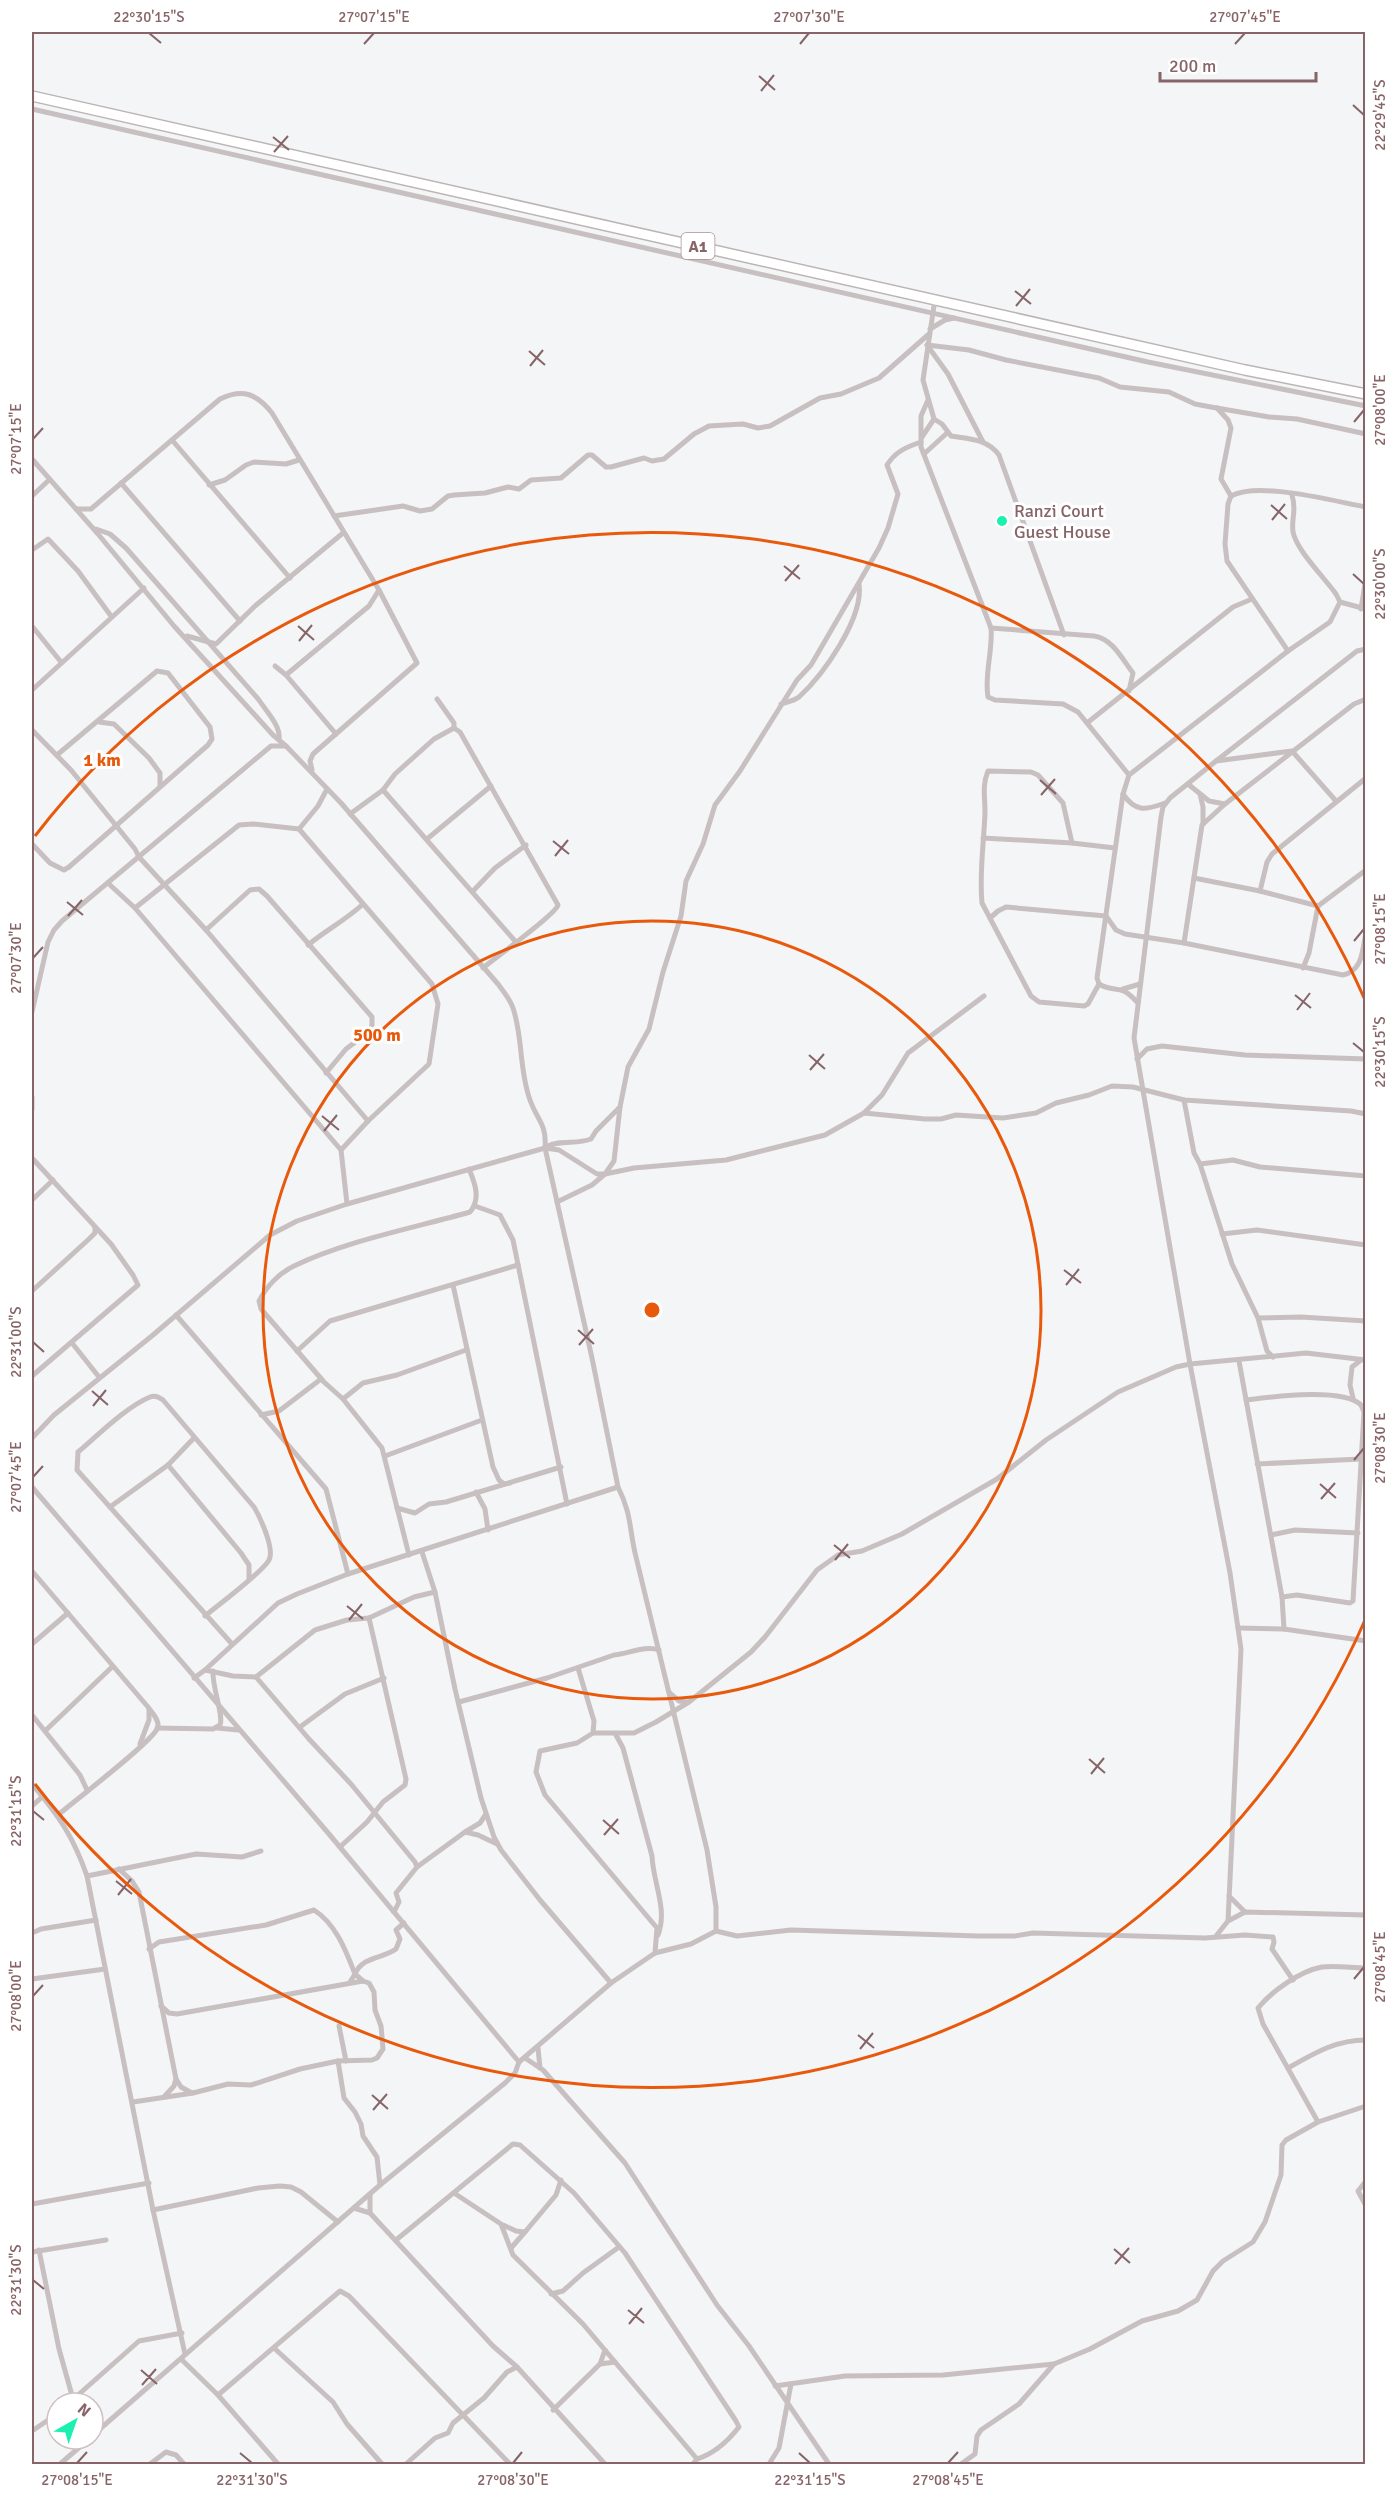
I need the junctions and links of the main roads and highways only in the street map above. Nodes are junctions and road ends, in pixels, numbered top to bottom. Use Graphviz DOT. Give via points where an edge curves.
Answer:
graph roads {
  1 [pos="32,96"];
  2 [pos="1365,394"];
  1 -- 2 [label="highway, A1"];
}
